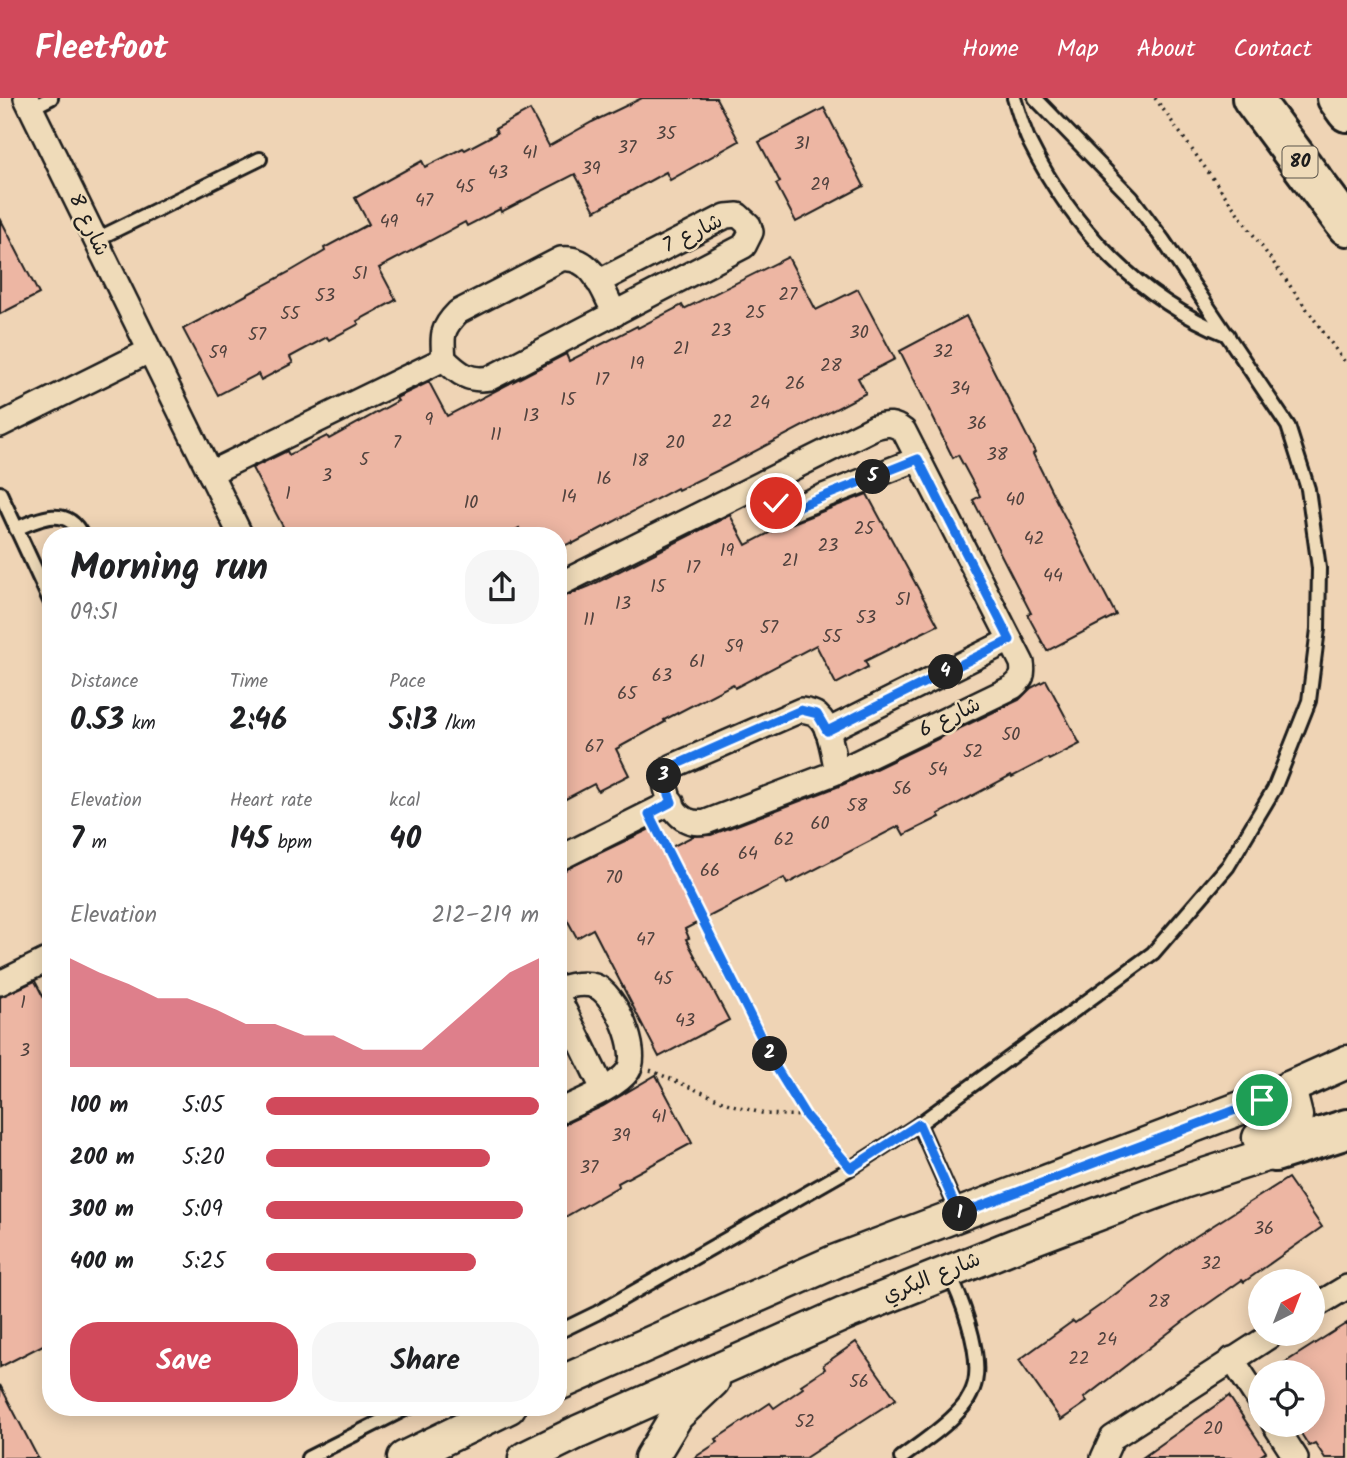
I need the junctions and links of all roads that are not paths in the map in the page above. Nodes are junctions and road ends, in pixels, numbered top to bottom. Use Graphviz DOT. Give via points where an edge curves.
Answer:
graph roads {
  1 [pos="1014,98"];
  2 [pos="1035,98"];
  3 [pos="1252,98"];
  4 [pos="1337,98"];
  5 [pos="36,101"];
  6 [pos="1347,111"];
  7 [pos="260,159"];
  8 [pos="1347,226"];
  9 [pos="95,240"];
  10 [pos="598,282"];
  11 [pos="615,314"];
  12 [pos="1228,335"];
  13 [pos="149,351"];
  14 [pos="444,359"];
  15 [pos="0,425"];
  16 [pos="918,459"];
  17 [pos="210,473"];
  18 [pos="765,482"];
  19 [pos="0,493"];
  20 [pos="76,527"];
  21 [pos="237,527"];
  22 [pos="16,529"];
  23 [pos="567,581"];
  24 [pos="42,584"];
  25 [pos="1010,640"];
  26 [pos="827,731"];
  27 [pos="836,772"];
  28 [pos="672,802"];
  29 [pos="567,855"];
  30 [pos="42,962"];
  31 [pos="4,977"];
  32 [pos="567,986"];
  33 [pos="567,1016"];
  34 [pos="1347,1062"];
  35 [pos="1289,1088"];
  36 [pos="603,1089"];
  37 [pos="567,1107"];
  38 [pos="1347,1118"];
  39 [pos="919,1124"];
  40 [pos="1347,1129"];
  41 [pos="1275,1152"];
  42 [pos="1183,1182"];
  43 [pos="959,1214"];
  44 [pos="948,1272"];
  45 [pos="1347,1287"];
  46 [pos="1325,1300"];
  47 [pos="567,1328"];
  48 [pos="1253,1346"];
  49 [pos="1232,1359"];
  50 [pos="742,1361"];
  51 [pos="567,1380"];
  52 [pos="1248,1384"];
  53 [pos="391,1416"];
  54 [pos="490,1416"];
  55 [pos="1282,1437"];
  56 [pos="308,1458"];
  57 [pos="404,1458"];
  58 [pos="525,1458"];
  59 [pos="651,1458"];
  60 [pos="901,1458"];
  61 [pos="1102,1458"];
  62 [pos="1296,1458"];
  1 -- 12 [label="lane" via="1029,142 1064,203 1108,256 1162,300 1196,322"];
  2 -- 12 [label="lane" via="1132,198"];
  3 -- 8 [label="highway, 80"];
  4 -- 6 [label="highway"];
  5 -- 9 [label="street, شارع 8"];
  7 -- 9 [label="lane"];
  9 -- 13 [label="street, شارع 8"];
  10 -- 11 [label="street"];
  10 -- 11 [label="street, شارع 7" via="726,216 738,215 749,225 751,232 744,246"];
  10 -- 14 [label="street" via="580,260 561,259 458,312 445,326"];
  11 -- 14 [label="street, شارع 7" via="490,378 469,378"];
  12 -- 39 [label="lane" via="1289,426 1308,488 1319,568 1318,629 1309,701 1274,789 1228,866 1153,953"];
  13 -- 15 [label="street"];
  13 -- 17 [label="street, شارع 8"];
  14 -- 17 [label="street"];
  16 -- 18 [label="street" via="788,510 776,503"];
  16 -- 18 [label="street, شارع 6" via="904,431 886,424"];
  16 -- 25 [label="street, شارع 6"];
  17 -- 21 [label="street, شارع 8"];
  18 -- 23 [label="street, شارع 6"];
  19 -- 22 [label="lane"];
  20 -- 22 [label="lane" via="63,516 45,517"];
  22 -- 24 [label="lane"];
  25 -- 26 [label="street, شارع 6"];
  25 -- 27 [label="street, شارع 6" via="1024,673 1013,687"];
  26 -- 27 [label="street"];
  26 -- 28 [label="street" via="817,714 801,710 673,766 664,774"];
  27 -- 28 [label="street, شارع 6" via="706,822 683,820"];
  28 -- 29 [label="street"];
  30 -- 31 [label="street"];
  32 -- 36 [label="street" via="597,986 608,994 631,1040 630,1068"];
  33 -- 36 [label="street"];
  34 -- 35 [label="main road"];
  35 -- 42 [label="main road" via="1296,1116 1291,1126 1209,1158"];
  35 -- 43 [label="main road"];
  36 -- 37 [label="street"];
  38 -- 41 [label="main road, شارع البكري"];
  39 -- 43 [label="lane"];
  39 -- 47 [label="lane" via="851,1168"];
  40 -- 41 [label="highway"];
  41 -- 42 [label="main road, شارع البكري"];
  42 -- 44 [label="main road, شارع البكري"];
  43 -- 51 [label="main road" via="836,1261"];
  44 -- 50 [label="main road, شارع البكري"];
  44 -- 60 [label="lane" via="960,1294 971,1335 975,1385 961,1409"];
  45 -- 46 [label="street"];
  48 -- 49 [label="street"];
  49 -- 52 [label="street"];
  49 -- 61 [label="street" via="1112,1438"];
  50 -- 58 [label="main road, شارع البكري"];
  50 -- 59 [label="main road" via="705,1387 677,1415"];
  53 -- 56 [label="lane"];
  54 -- 57 [label="main road"];
  55 -- 62 [label="street"];
}
